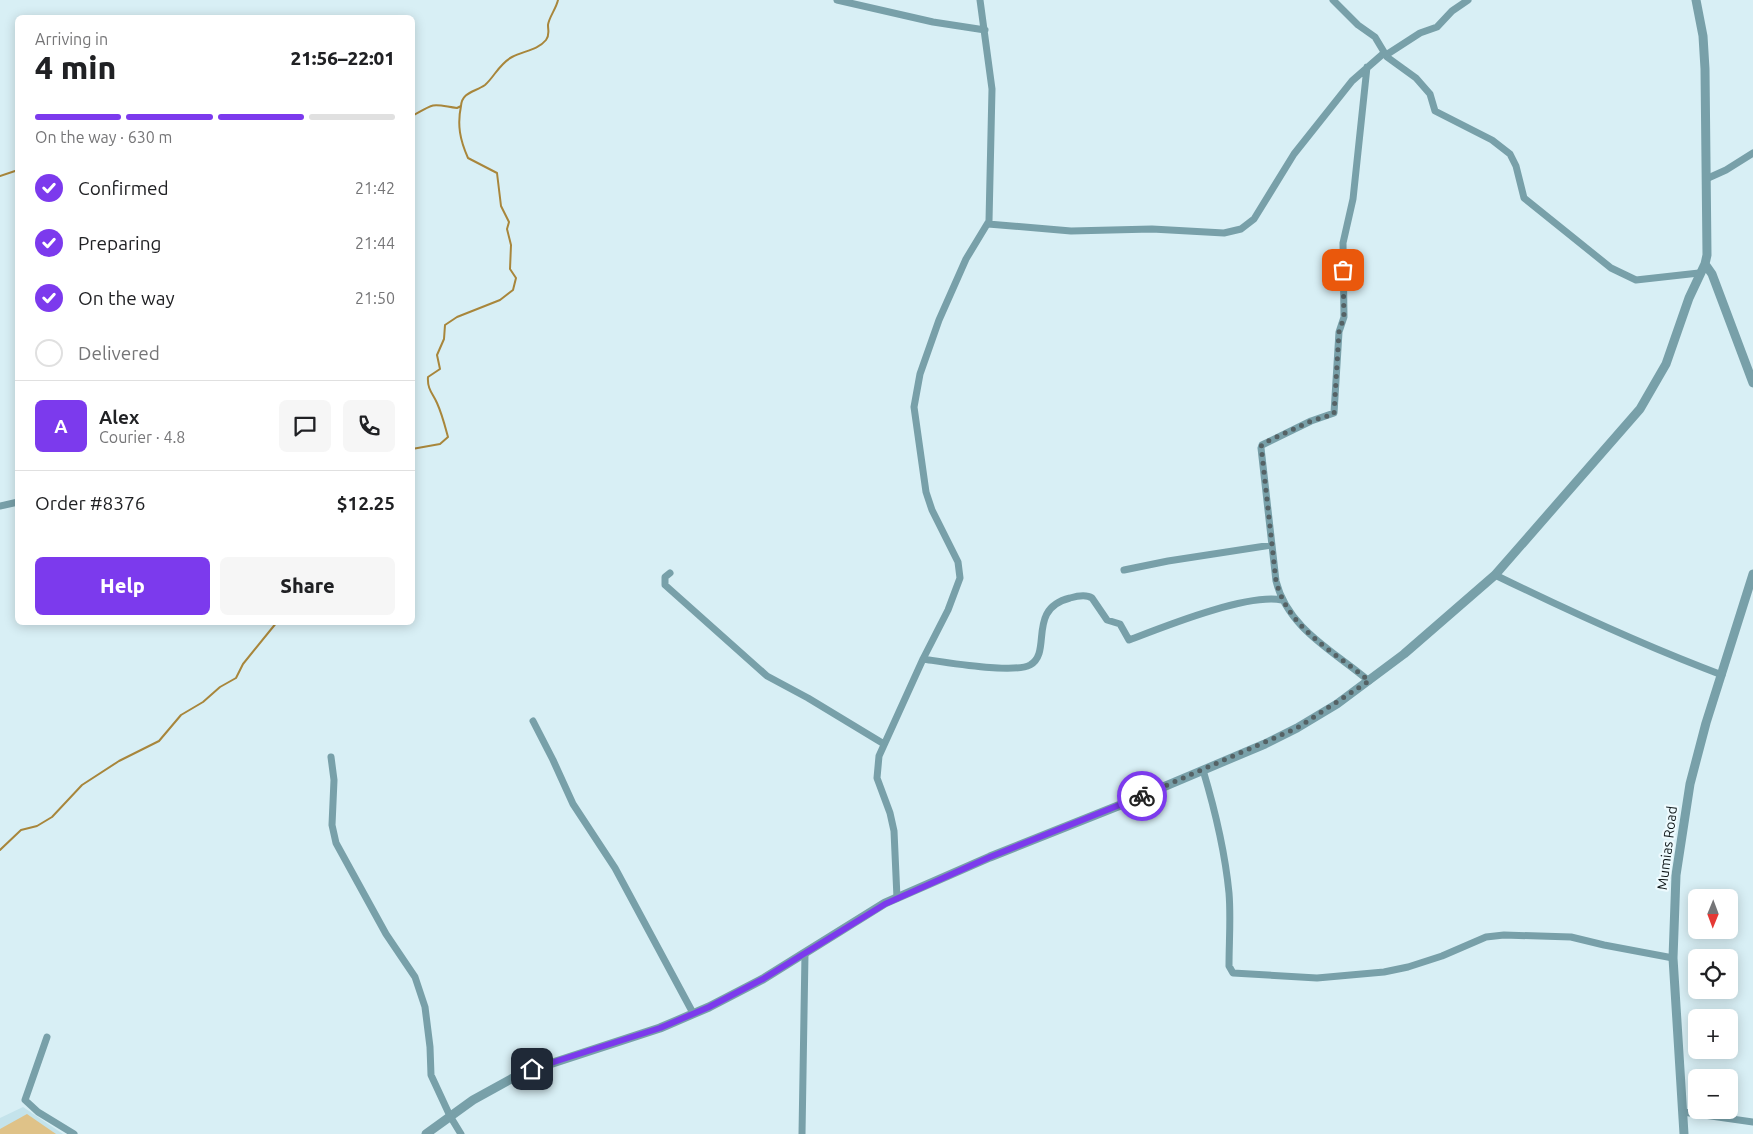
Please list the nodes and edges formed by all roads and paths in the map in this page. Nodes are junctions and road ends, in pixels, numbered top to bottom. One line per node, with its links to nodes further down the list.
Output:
1 (837, 0): 6 (street)
2 (980, 0): 6 (street)
3 (1333, 0): 7 (street)
4 (1468, 0): 7 (street)
5 (1696, 0): 10 (street)
6 (985, 30): 11 (street)
7 (1385, 54): 8 (street); 13 (street)
8 (1367, 67): 11 (street); 17 (street)
9 (1753, 153): 10 (street)
10 (1706, 179): 12 (street)
11 (988, 224): 24 (street)
12 (1705, 264): 13 (street); 14 (street)
13 (1699, 273): 21 (street)
14 (1753, 383)
15 (15, 503): 16 (street)
16 (0, 506)
17 (1272, 545): 18 (street); 22 (street)
18 (1124, 570)
19 (670, 573): 28 (street)
20 (1753, 574): 23 (street, Mumias Road)
21 (1495, 575): 25 (street); 26 (street)
22 (1282, 600): 24 (street); 26 (street)
23 (1749, 603): 25 (street, Mumias Road)
24 (923, 659): 28 (street)
25 (1722, 675): 33 (street, Mumias Road)
26 (1369, 681): 30 (street)
27 (533, 721): 34 (street)
28 (884, 744): 31 (street)
29 (331, 757): 37 (street)
30 (1203, 770): 31 (street); 33 (street)
31 (897, 898): 32 (street)
32 (805, 954): 34 (street); 42 (street)
33 (1673, 958): 36 (street, Mumias Road)
34 (693, 1014): 37 (street)
35 (47, 1037): 39 (street)
36 (1683, 1112): 38 (street); 43 (street, Mumias Road)
37 (450, 1116): 40 (street); 41 (street)
38 (1753, 1122)
39 (74, 1134)
40 (426, 1134)
41 (461, 1134)
42 (802, 1134)
43 (1684, 1134)

